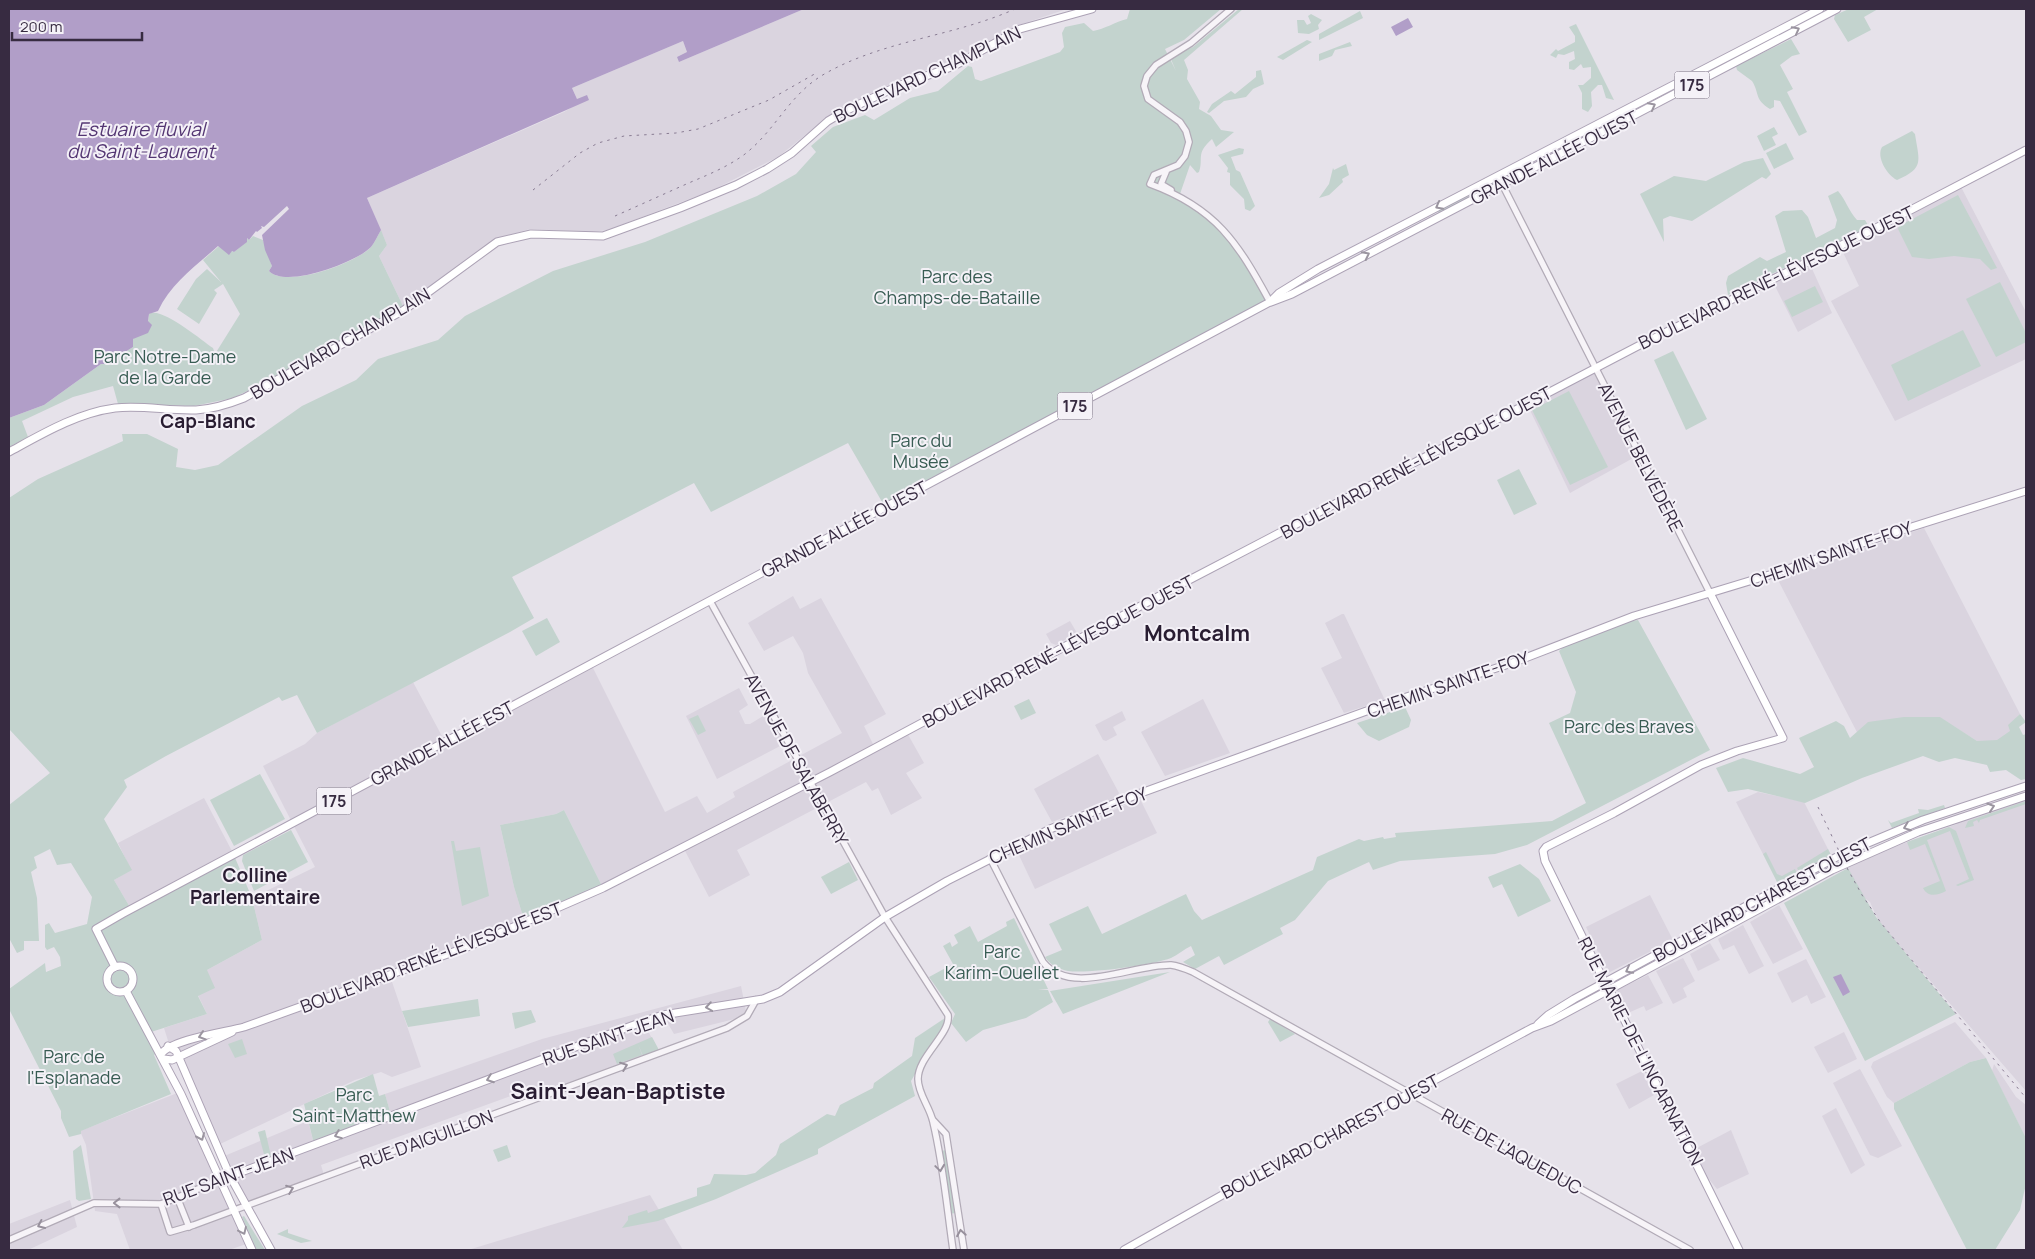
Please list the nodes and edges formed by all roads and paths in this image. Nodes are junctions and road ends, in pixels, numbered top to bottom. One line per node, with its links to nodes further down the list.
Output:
1 (1092, 9): 14 (main road, BOULEVARD CHAMPLAIN)
2 (1231, 9): 8 (street)
3 (1820, 9): 5 (main road, GRANDE ALLÉE OUEST / 175)
4 (1837, 9): 6 (main road, GRANDE ALLÉE OUEST / 175, one-way to 4)
5 (1719, 61): 6 (main road); 9 (main road, GRANDE ALLÉE OUEST / 175)
6 (1723, 68): 10 (main road, GRANDE ALLÉE OUEST / 175, one-way to 6)
7 (2026, 150): 13 (main road, BOULEVARD RENÉ-LÉVESQUE OUEST)
8 (1166, 172): 11 (street); 11 (street)
9 (1498, 176): 10 (street, AVENUE BELVÉDÈRE); 12 (main road, GRANDE ALLÉE OUEST / 175, one-way to 12)
10 (1502, 184): 12 (main road, GRANDE ALLÉE OUEST / 175, one-way to 10); 13 (street, AVENUE BELVÉDÈRE)
11 (1185, 200): 12 (street)
12 (1270, 302): 17 (main road, GRANDE ALLÉE OUEST / 175)
13 (1597, 368): 16 (street, AVENUE BELVÉDÈRE); 18 (main road, BOULEVARD RENÉ-LÉVESQUE OUEST)
14 (9, 452)
15 (2026, 491): 16 (main road, CHEMIN SAINTE-FOY)
16 (1710, 593): 21 (main road, AVENUE BELVÉDÈRE); 22 (main road, CHEMIN SAINTE-FOY)
17 (710, 601): 18 (street, AVENUE DE SALABERRY); 24 (main road, GRANDE ALLÉE EST / 175)
18 (810, 782): 23 (street, AVENUE DE SALABERRY); 28 (main road, BOULEVARD RENÉ-LÉVESQUE EST)
19 (2026, 786): 25 (main road, BOULEVARD CHAREST OUEST, one-way to 25)
20 (2026, 796): 25 (main road, BOULEVARD CHAREST OUEST, one-way to 20)
21 (1543, 851): 25 (main road, RUE MARIE-DE-L'INCARNATION)
22 (990, 858): 23 (main road, CHEMIN SAINTE-FOY); 33 (street, RUE DE L'AQUEDUC)
23 (885, 917): 27 (main road, RUE SAINT-JEAN); 34 (street, AVENUE DE SALABERRY)
24 (114, 967): 26 (main road); 26 (main road)
25 (1607, 986): 33 (main road, BOULEVARD CHAREST OUEST); 49 (main road, RUE MARIE-DE-L'INCARNATION)
26 (126, 991): 29 (main road)
27 (756, 1000): 35 (main road, RUE SAINT-JEAN, one-way to 35); 39 (street, RUE D'AIGUILLON, one-way to 27)
28 (236, 1030): 30 (main road, BOULEVARD RENÉ-LÉVESQUE EST, one-way to 30); 32 (main road, BOULEVARD RENÉ-LÉVESQUE EST)
29 (154, 1041): 30 (main road); 31 (main road)
30 (170, 1047): 31 (main road, BOULEVARD RENÉ-LÉVESQUE EST); 32 (main road)
31 (163, 1056): 32 (main road, BOULEVARD RENÉ-LÉVESQUE EST); 36 (main road, one-way to 36)
32 (179, 1056): 35 (main road)
33 (1410, 1094): 47 (main road, BOULEVARD CHAREST OUEST); 48 (street, RUE DE L'AQUEDUC)
34 (933, 1120): 45 (street, one-way to 45); 46 (street, one-way to 34)
35 (230, 1176): 36 (main road, RUE SAINT-JEAN); 39 (main road)
36 (220, 1180): 37 (street, RUE SAINT-JEAN); 40 (main road)
37 (177, 1198): 38 (street, RUE SAINT-JEAN); 41 (street)
38 (161, 1204): 41 (street, RUE D'AIGUILLON); 42 (street, RUE SAINT-JEAN, one-way to 42)
39 (245, 1206): 40 (street, RUE D'AIGUILLON); 44 (main road)
40 (234, 1211): 41 (street, RUE D'AIGUILLON); 43 (main road, one-way to 43)
41 (189, 1227)
42 (9, 1240)
43 (252, 1250)
44 (271, 1250)
45 (953, 1250)
46 (964, 1250)
47 (1124, 1250)
48 (1690, 1250)
49 (1740, 1250)

